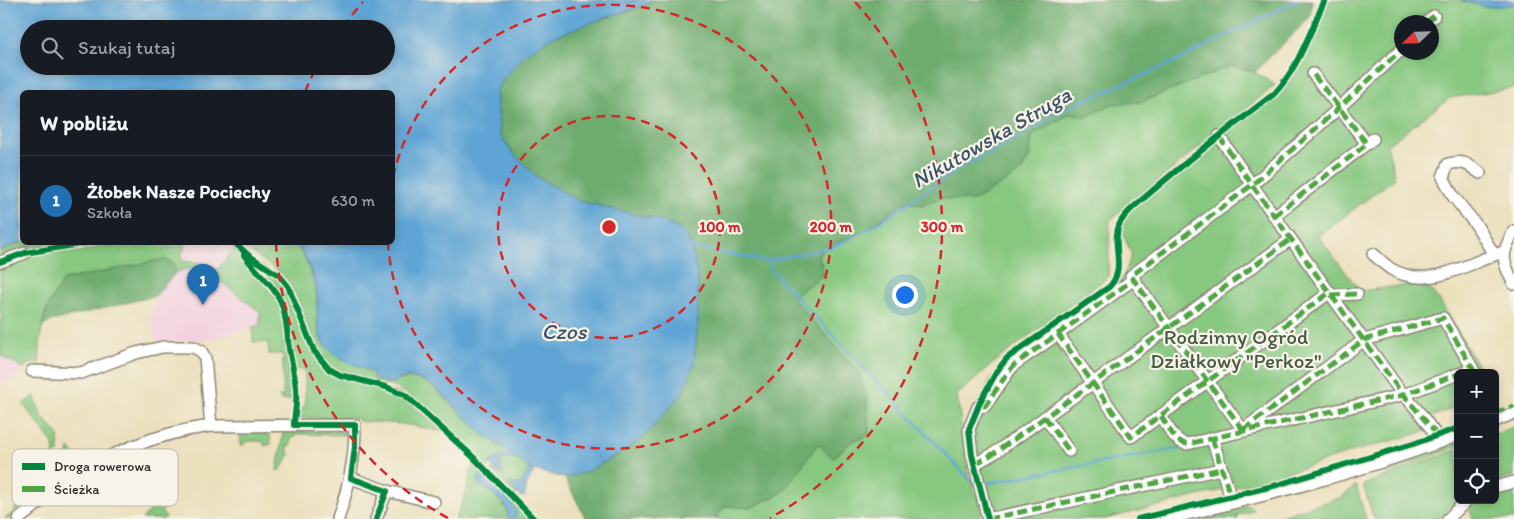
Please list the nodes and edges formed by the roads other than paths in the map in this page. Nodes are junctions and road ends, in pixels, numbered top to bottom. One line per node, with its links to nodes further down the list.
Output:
1 (1394, 56): 3 (street)
2 (1313, 74): 3 (street)
3 (1339, 108): 6 (street); 7 (street)
4 (1219, 136): 6 (street)
5 (1480, 173): 11 (street)
6 (1252, 185): 7 (street); 14 (street)
7 (1274, 216): 9 (street)
8 (1514, 231): 11 (street)
9 (1291, 239): 16 (street); 18 (street)
10 (26, 253): 13 (street)
11 (1499, 253): 12 (street); 15 (street)
12 (1373, 254)
13 (0, 262)
14 (1134, 279): 18 (street); 19 (street)
15 (1514, 284)
16 (1330, 294): 17 (street); 20 (street); 24 (street)
17 (1357, 294)
18 (1169, 328): 24 (street); 25 (street)
19 (1058, 334): 25 (street); 38 (street)
20 (1364, 340): 21 (street); 26 (street); 32 (street)
21 (1471, 369)
22 (32, 371): 31 (street)
23 (1454, 376): 26 (street)
24 (1207, 381): 28 (street); 32 (street)
25 (1093, 383): 28 (street); 29 (street)
26 (1403, 395): 32 (street); 35 (street)
27 (1514, 413): 30 (street)
28 (1161, 416): 34 (street)
29 (1046, 417): 37 (street); 38 (street)
30 (1499, 419)
31 (211, 426): 36 (street); 40 (street)
32 (1243, 430): 34 (street)
33 (1454, 437): 35 (street)
34 (1212, 438): 39 (street)
35 (1441, 442): 52 (street)
36 (125, 449)
37 (1069, 450)
38 (975, 464): 51 (street)
39 (1222, 469): 44 (street); 51 (street)
40 (351, 478): 43 (street); 49 (street)
41 (1514, 482): 42 (street)
42 (1499, 486)
43 (387, 491): 45 (street); 50 (street)
44 (1229, 492)
45 (434, 502)
46 (1463, 504): 53 (street)
47 (36, 506): 48 (street)
48 (19, 519)
49 (338, 519)
50 (376, 519)
51 (988, 519)
52 (1166, 519)
53 (1448, 519)

